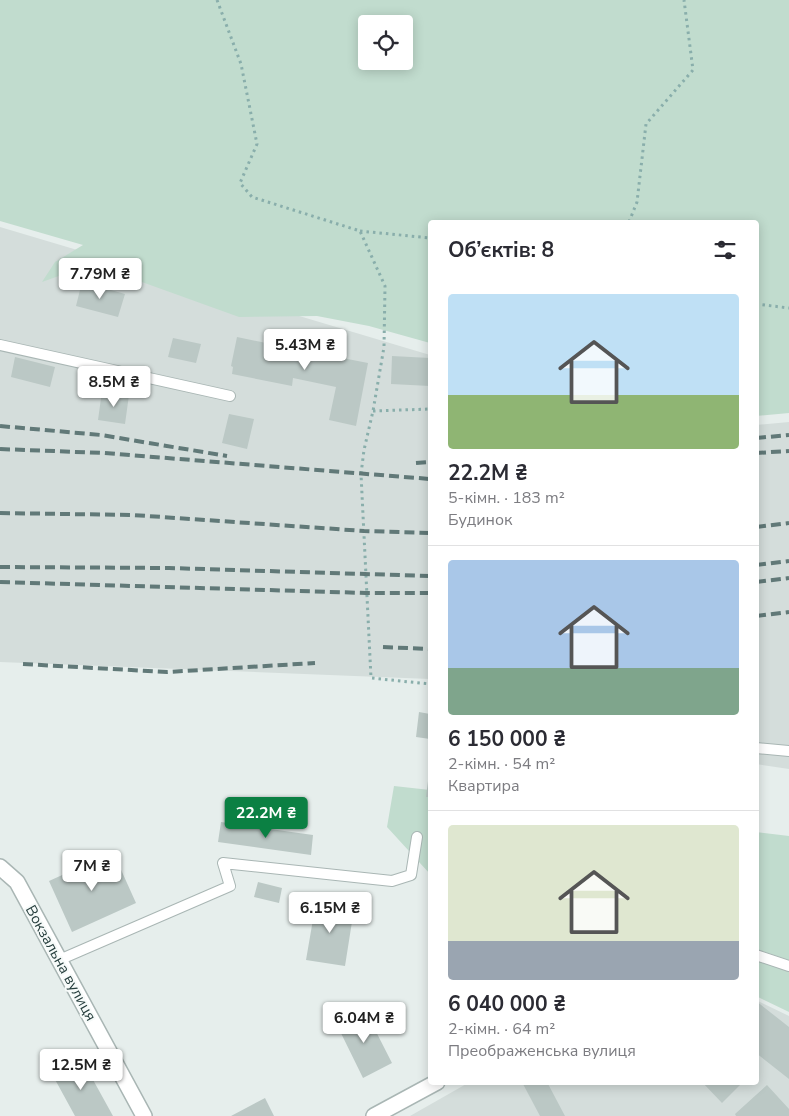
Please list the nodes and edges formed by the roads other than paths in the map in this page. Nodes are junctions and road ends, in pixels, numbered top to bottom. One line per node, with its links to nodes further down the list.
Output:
1 (0, 344): 2 (lane)
2 (230, 396)
3 (759, 748): 4 (lane)
4 (789, 751)
5 (417, 837): 8 (lane)
6 (0, 867): 8 (street, Вокзальна вулиця)
7 (759, 956): 9 (lane)
8 (59, 960): 11 (street, Вокзальна вулиця)
9 (789, 966)
10 (431, 1085): 12 (street)
11 (144, 1116)
12 (374, 1116)

